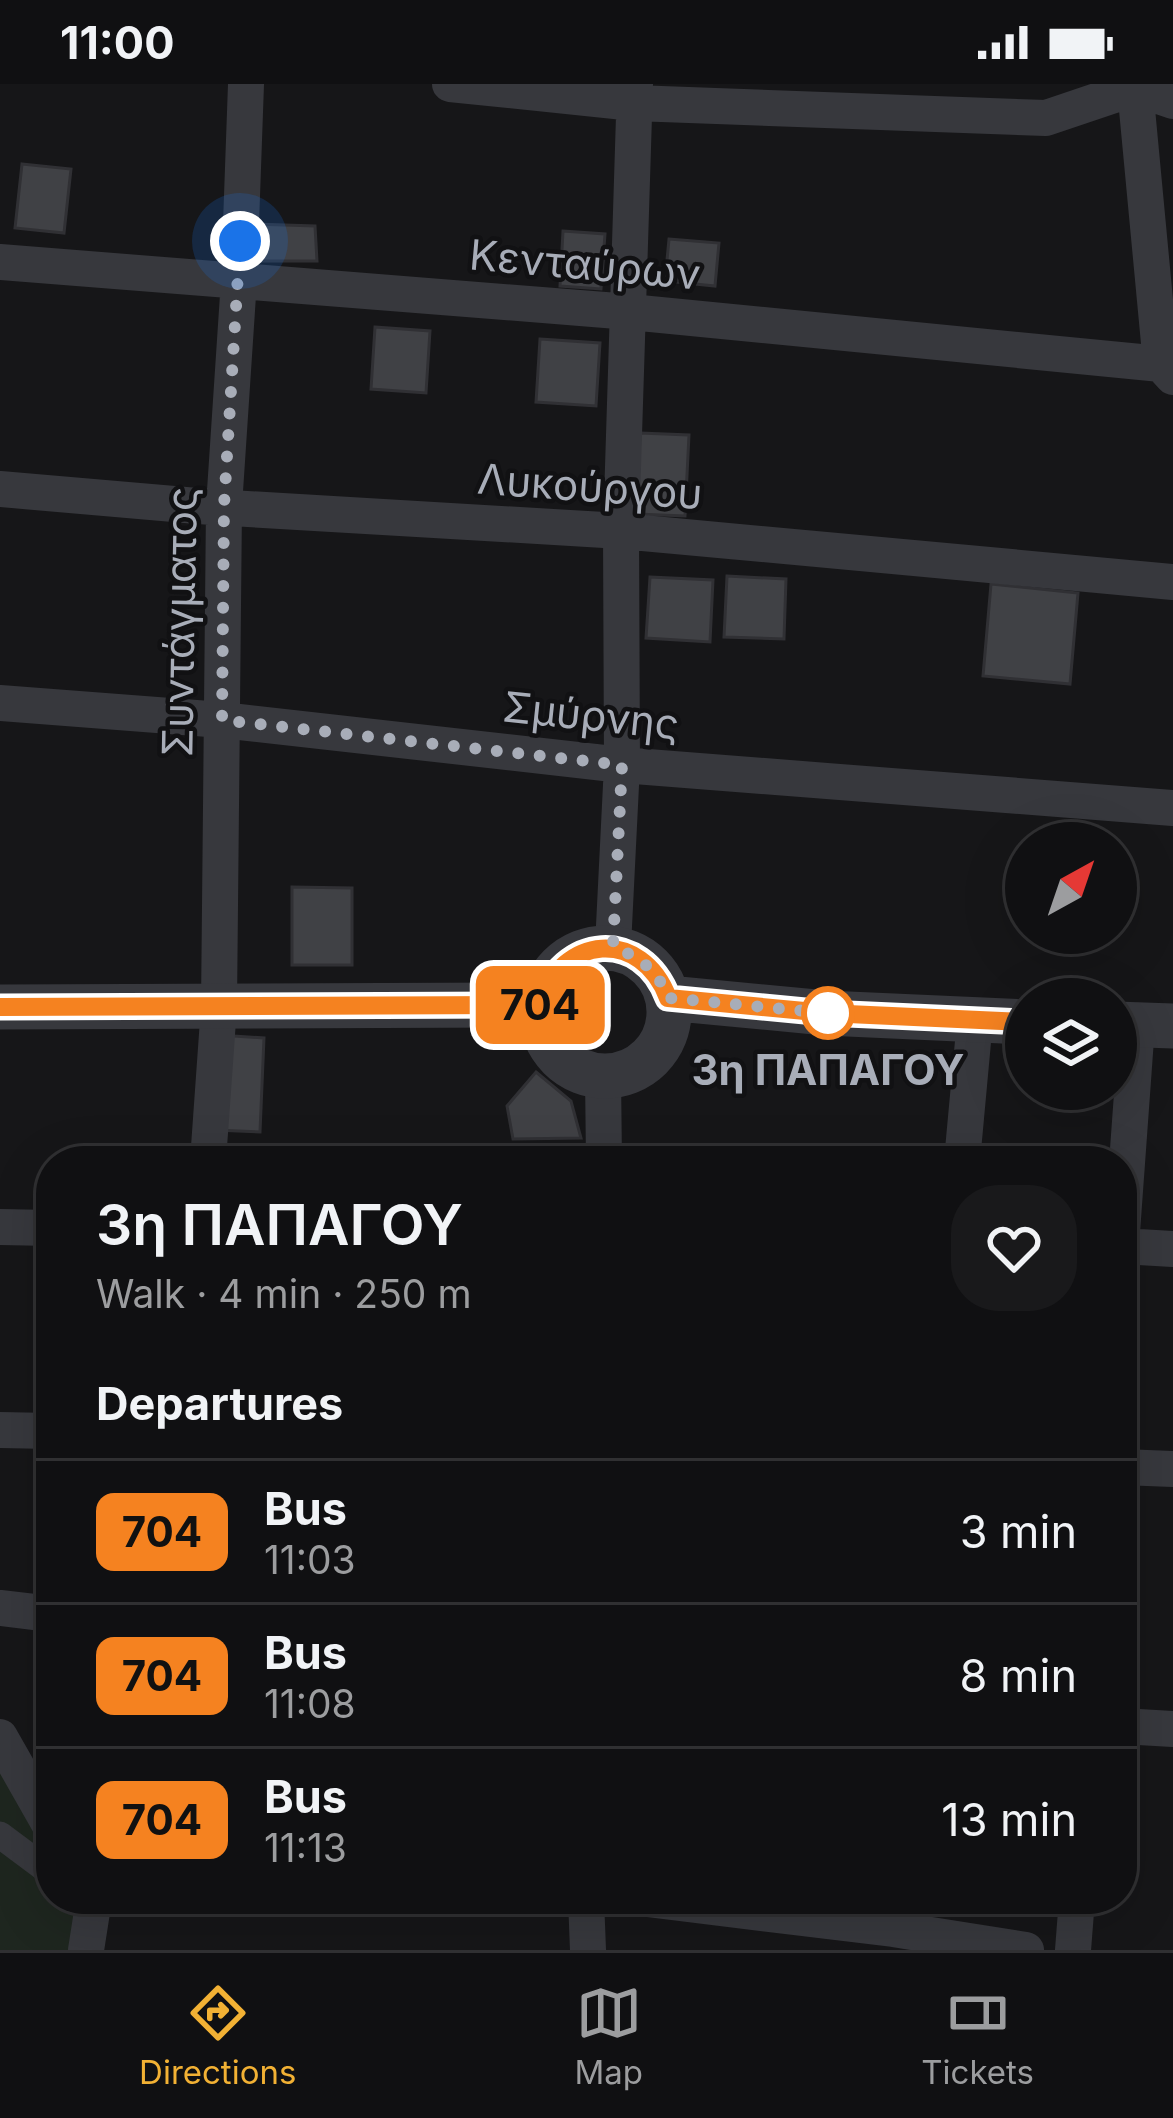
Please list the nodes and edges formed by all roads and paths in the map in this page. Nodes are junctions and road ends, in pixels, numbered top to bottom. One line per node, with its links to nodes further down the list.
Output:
1 (245, 84): 7 (street, Συντάγματος)
2 (450, 84): 4 (street)
3 (1135, 88): 4 (street); 5 (street); 9 (street)
4 (634, 94): 8 (street)
5 (1173, 101)
6 (0, 262): 7 (street, Κενταύρων)
7 (238, 280): 8 (street, Κενταύρων); 11 (street, Συντάγματος)
8 (630, 312): 9 (street, Κενταύρων); 12 (street)
9 (1167, 370)
10 (0, 489): 11 (street, Λυκούργου)
11 (224, 506): 12 (street, Λυκούργου); 15 (street, Συντάγματος)
12 (621, 531): 13 (street, Λυκούργου); 16 (street)
13 (1173, 582)
14 (0, 703): 15 (street, Σμύρνης)
15 (222, 720): 16 (street, Σμύρνης); 21 (street, Συντάγματος)
16 (622, 765): 17 (street, Σμύρνης); 18 (street)
17 (1173, 808)
18 (613, 946): 19 (street); 20 (street)
19 (668, 998): 23 (street); 26 (street)
20 (541, 1005): 21 (street); 26 (street)
21 (219, 1006): 22 (street); 27 (street, Συντάγματος)
22 (0, 1007)
23 (975, 1020): 24 (street); 29 (street)
24 (1005, 1021)
25 (1142, 1025): 30 (street)
26 (603, 1076): 28 (street)
27 (209, 1146)
28 (604, 1146)
29 (963, 1146)
30 (1130, 1146)
31 (0, 1227): 32 (street)
32 (36, 1228)
33 (1137, 1247): 34 (street)
34 (1173, 1249)
35 (0, 1430): 36 (street)
36 (36, 1431)
37 (1137, 1468): 38 (street)
38 (1173, 1469)
39 (0, 1608): 40 (street)
40 (36, 1612)
41 (1137, 1727): 42 (street)
42 (1173, 1729)
43 (0, 1737): 44 (street)
44 (36, 1801)
45 (0, 1835): 46 (street)
46 (36, 1862)
47 (90, 1914): 52 (street)
48 (587, 1914): 53 (street)
49 (784, 1914): 51 (street)
50 (1075, 1914): 55 (street)
51 (894, 1926): 54 (street)
52 (86, 1950)
53 (588, 1950)
54 (1025, 1950)
55 (1073, 1950)

